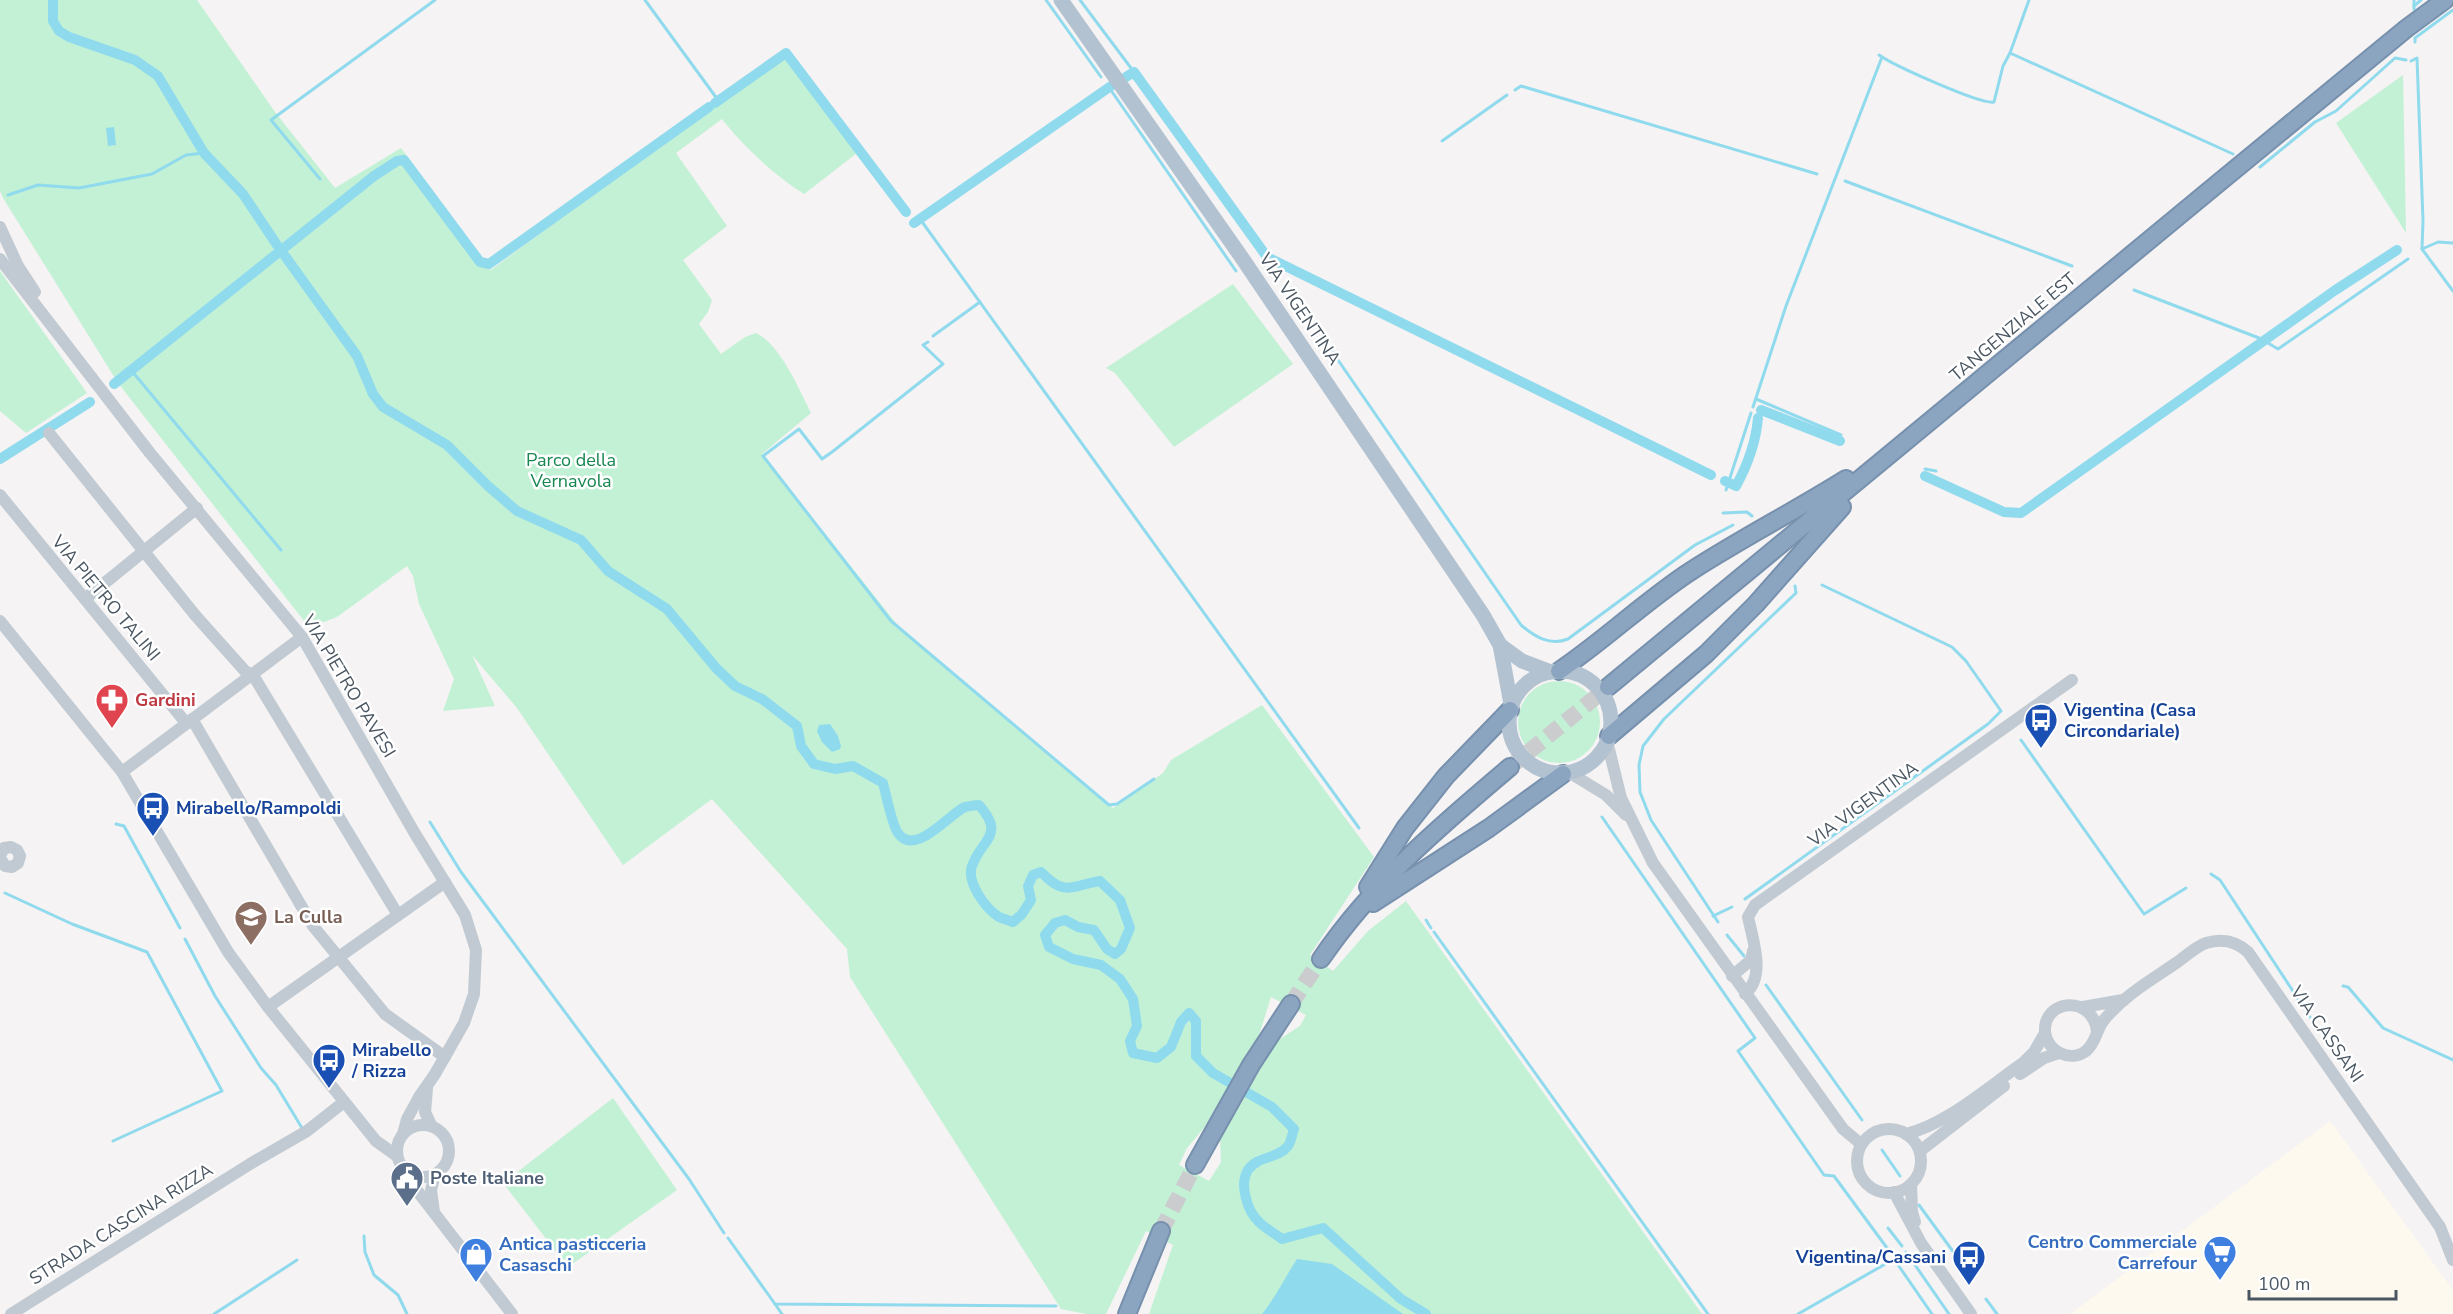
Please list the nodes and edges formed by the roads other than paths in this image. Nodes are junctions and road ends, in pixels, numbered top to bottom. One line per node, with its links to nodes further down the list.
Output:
1 (1061, 0): 14 (main road, VIA VIGENTINA)
2 (2445, 0): 6 (highway, TANGENZIALE EST)
3 (0, 227): 5 (street, VIA PIETRO PAVESI)
4 (0, 259): 5 (street, VIA PIETRO PAVESI)
5 (70, 349): 9 (street, VIA PIETRO PAVESI)
6 (1940, 413): 15 (highway); 18 (highway, TANGENZIALE EST); 21 (highway)
7 (49, 433): 10 (street)
8 (0, 495): 11 (street, VIA PIETRO TALINI)
9 (197, 508): 10 (street); 13 (street, VIA PIETRO PAVESI)
10 (145, 550): 11 (street); 16 (street)
11 (85, 599): 20 (street, VIA PIETRO TALINI)
12 (0, 621): 23 (street)
13 (302, 637): 16 (street); 29 (street, VIA PIETRO PAVESI)
14 (1500, 645): 15 (main road, VIA VIGENTINA); 19 (main road, VIA VIGENTINA)
15 (1555, 671): 19 (main road); 21 (main road, VIA VIGENTINA)
16 (253, 675): 20 (street); 30 (street)
17 (2072, 680): 32 (street, VIA VIGENTINA)
18 (1608, 687)
19 (1510, 707): 24 (main road, VIA VIGENTINA); 31 (highway)
20 (189, 721): 23 (street); 33 (street, VIA PIETRO TALINI)
21 (1608, 739): 24 (main road); 25 (street, VIA VIGENTINA)
22 (1510, 767): 31 (highway)
23 (122, 772): 39 (street)
24 (1567, 773): 25 (street, VIA VIGENTINA); 31 (highway)
25 (1629, 819): 35 (street, VIA VIGENTINA)
26 (0, 838): 27 (street)
27 (11, 847): 28 (street); 28 (street)
28 (0, 857)
29 (445, 882): 30 (street); 44 (street, VIA PIETRO PAVESI)
30 (398, 915): 33 (street)
31 (1346, 923): 34 (highway)
32 (1754, 947): 35 (street); 36 (street, VIA VIGENTINA)
33 (338, 956): 39 (street); 44 (street, VIA PIETRO TALINI)
34 (1321, 960)
35 (1732, 976): 36 (street, VIA VIGENTINA)
36 (1745, 994): 51 (street, VIA VIGENTINA)
37 (2124, 999): 40 (street, VIA CASSANI); 41 (street, VIA CASSANI); 62 (street, VIA CASSANI)
38 (1291, 1004): 54 (highway)
39 (268, 1007): 46 (street)
40 (2083, 1008): 41 (street); 42 (street, VIA CASSANI)
41 (2097, 1031): 43 (street, VIA CASSANI)
42 (2045, 1033): 43 (street); 49 (street, VIA CASSANI)
43 (2059, 1053): 52 (street, VIA CASSANI)
44 (445, 1057): 45 (street, VIA PIETRO PAVESI)
45 (429, 1082): 48 (street, VIA PIETRO PAVESI); 50 (street, VIA PIETRO PAVESI)
46 (344, 1102): 47 (street); 63 (street, STRADA CASCINA RIZZA)
47 (360, 1121): 50 (street); 53 (street)
48 (431, 1125): 50 (street); 56 (street)
49 (1906, 1134): 51 (street); 52 (street)
50 (401, 1136): 53 (street)
51 (1861, 1144): 58 (street)
52 (1920, 1151): 57 (street)
53 (397, 1156): 55 (street)
54 (1195, 1165)
55 (407, 1172): 56 (street); 59 (street)
56 (435, 1174): 59 (street)
57 (1911, 1184): 58 (street); 61 (street)
58 (1893, 1192): 61 (street)
59 (434, 1213): 64 (street)
60 (1161, 1231): 65 (highway)
61 (1921, 1243): 66 (street)
62 (2453, 1260)
63 (11, 1314)
64 (512, 1314)
65 (1127, 1314)
66 (1971, 1314)

